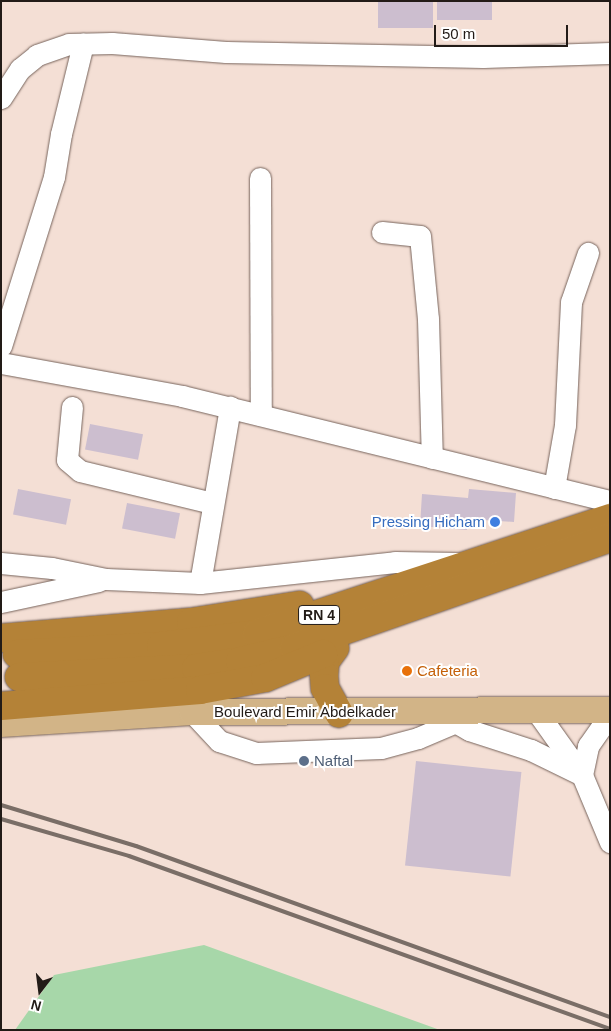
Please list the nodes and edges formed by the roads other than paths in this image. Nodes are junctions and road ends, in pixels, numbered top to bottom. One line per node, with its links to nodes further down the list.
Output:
1 (83, 44): 2 (street); 3 (street); 7 (street)
2 (610, 53)
3 (1, 98)
4 (260, 178): 11 (street)
5 (382, 232): 12 (street)
6 (588, 252): 13 (street)
7 (1, 346)
8 (1, 363): 10 (street)
9 (72, 407): 15 (street)
10 (230, 407): 11 (street); 15 (street)
11 (261, 415): 12 (street)
12 (432, 458): 13 (street)
13 (554, 488): 14 (street)
14 (610, 501)
15 (212, 503): 21 (street)
16 (610, 518): 19 (highway, RN 4)
17 (610, 538): 23 (highway, RN 4)
18 (1, 563): 20 (street)
19 (469, 563): 21 (street); 25 (highway, RN 4)
20 (106, 580): 21 (street); 22 (street)
21 (200, 583)
22 (1, 602)
23 (382, 616): 24 (highway, RN 4); 25 (highway, RN 4)
24 (335, 648): 26 (highway, RN 4); 30 (highway)
25 (12, 656)
26 (1, 706)
27 (610, 710): 29 (main road, Boulevard Emir Abdelkader)
28 (192, 712): 30 (main road, Boulevard Emir Abdelkader); 32 (street); 33 (main road, Boulevard Emir Abdelkader)
29 (537, 712): 32 (main road, Boulevard Emir Abdelkader); 34 (street)
30 (339, 714): 32 (main road, Boulevard Emir Abdelkader)
31 (610, 714): 34 (street)
32 (445, 717): 34 (street)
33 (1, 724)
34 (582, 775): 35 (street)
35 (610, 842)

